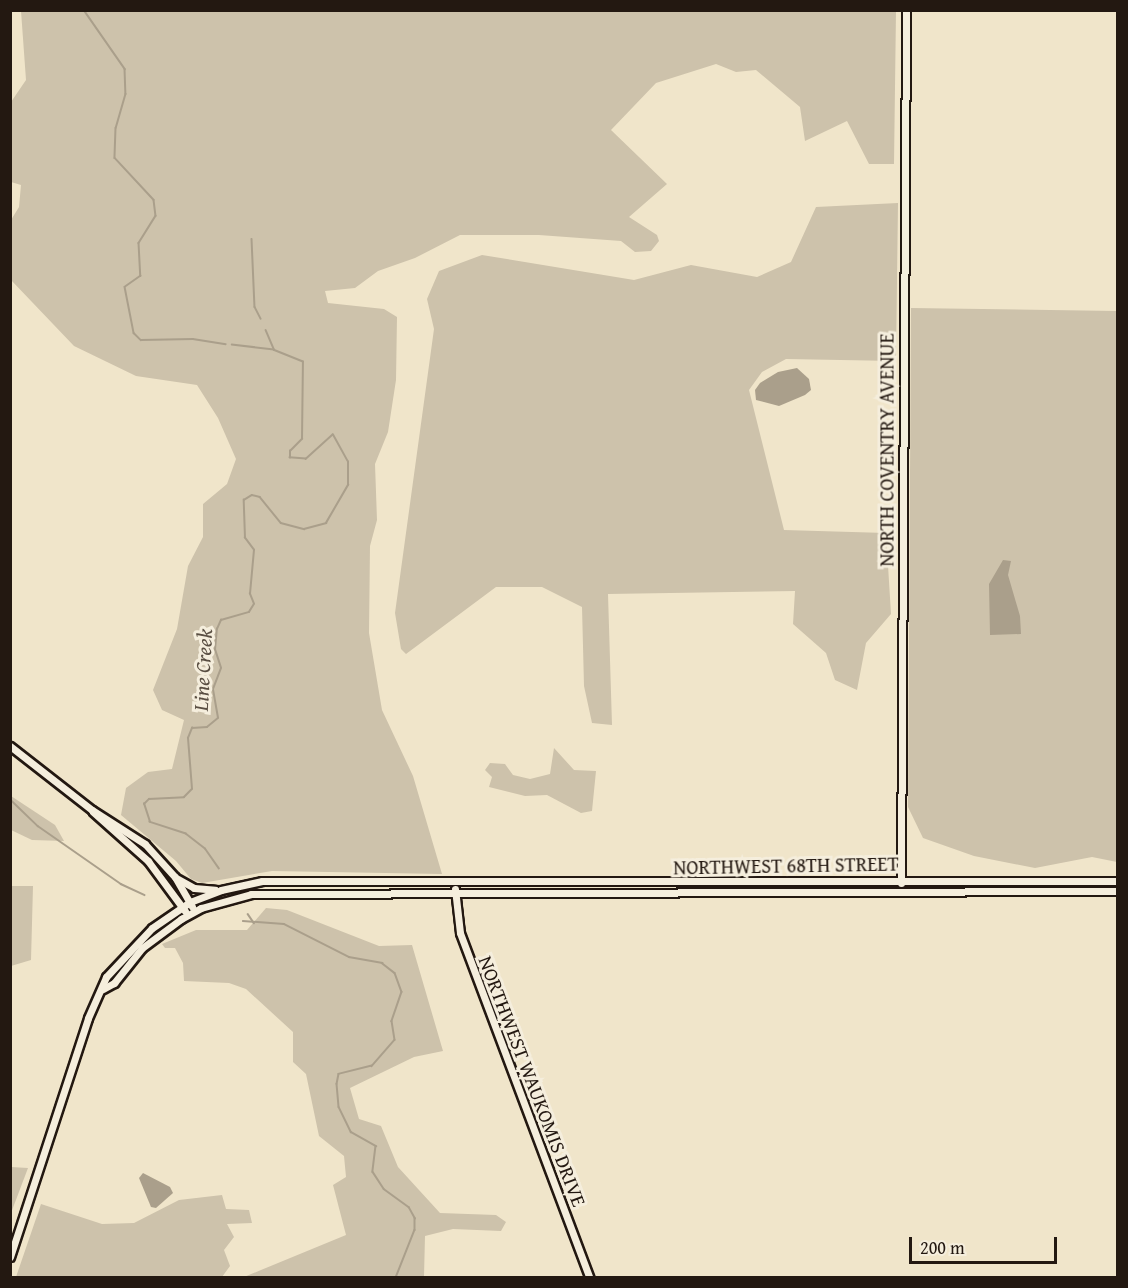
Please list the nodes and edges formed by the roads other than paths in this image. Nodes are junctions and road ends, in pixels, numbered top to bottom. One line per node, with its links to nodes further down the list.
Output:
1 (906, 10): 5 (main road, NORTH COVENTRY AVENUE)
2 (10, 746): 3 (main road)
3 (92, 810): 4 (main road); 15 (main road)
4 (175, 877): 10 (main road); 14 (main road)
5 (901, 880): 6 (main road, NORTHWEST 68TH STREET); 8 (main road, NORTHWEST 68TH STREET); 9 (main road, NORTH COVENTRY AVENUE)
6 (1118, 881)
7 (455, 883): 8 (main road, NORTHWEST 68TH STREET); 10 (main road); 12 (main road, NORTHWEST WAUKOMIS DRIVE)
8 (516, 884): 13 (main road)
9 (901, 889): 11 (main road, NORTHWEST 68TH STREET); 13 (main road, NORTHWEST 68TH STREET)
10 (221, 890): 14 (main road)
11 (1118, 891)
12 (455, 893): 13 (main road, NORTHWEST 68TH STREET); 16 (main road); 20 (main road, NORTHWEST WAUKOMIS DRIVE)
13 (516, 894)
14 (190, 902): 15 (main road); 16 (main road)
15 (183, 907): 17 (main road); 18 (main road)
16 (195, 910): 17 (main road)
17 (188, 915): 18 (main road)
18 (103, 989): 19 (main road)
19 (10, 1257)
20 (590, 1278)

